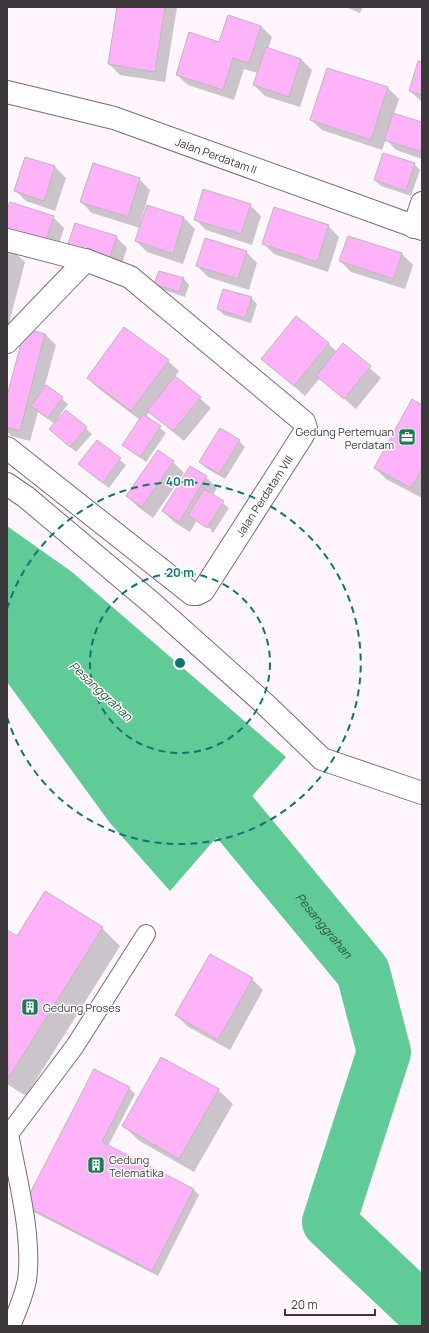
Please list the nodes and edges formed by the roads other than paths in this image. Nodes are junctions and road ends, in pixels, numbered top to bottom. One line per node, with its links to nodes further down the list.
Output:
1 (7, 92): 3 (street, Jalan Perdatam II)
2 (422, 203): 3 (street)
3 (418, 228)
4 (7, 240): 5 (street, Jalan Perdatam VIII)
5 (86, 260): 6 (street); 7 (street, Jalan Perdatam VIII)
6 (7, 342)
7 (7, 448)
8 (7, 484): 9 (street)
9 (422, 792)
10 (146, 934): 11 (lane)
11 (8, 1132): 12 (lane)
12 (11, 1326)

